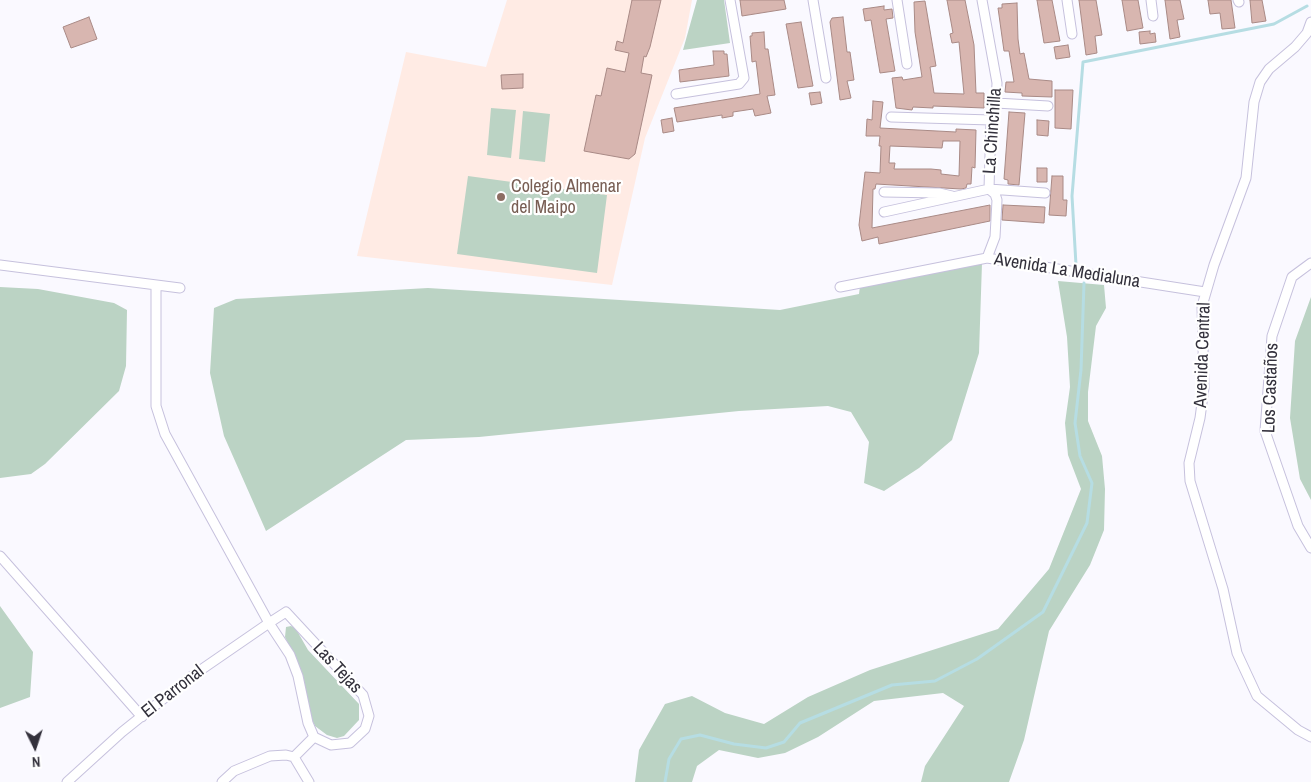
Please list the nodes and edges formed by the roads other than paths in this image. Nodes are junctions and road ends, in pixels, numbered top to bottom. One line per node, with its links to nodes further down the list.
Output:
1 (730, 0): 12 (street)
2 (813, 0): 11 (street)
3 (897, 0): 10 (street)
4 (982, 0): 13 (street, La Chinchilla)
5 (1067, 0): 9 (street)
6 (1150, 0): 7 (street)
7 (1153, 16)
8 (1311, 22): 28 (street, Avenida Central)
9 (1072, 34)
10 (907, 64)
11 (826, 78)
12 (676, 94)
13 (996, 103): 14 (street); 16 (street, La Chinchilla)
14 (1048, 106)
15 (891, 117): 16 (street)
16 (991, 120): 17 (street, La Chinchilla)
17 (989, 189): 19 (street); 20 (street); 22 (street, La Chinchilla)
18 (884, 192): 20 (street)
19 (1045, 193)
20 (954, 197): 21 (street)
21 (884, 212)
22 (987, 258): 26 (street, Avenida La Medialuna); 28 (street, Avenida La Medialuna)
23 (1311, 263): 29 (street, Los Castaños)
24 (0, 265): 25 (street)
25 (156, 285): 27 (street); 32 (street, Las Tejas)
26 (840, 286)
27 (180, 288)
28 (1205, 292): 34 (street, Avenida Central)
29 (1311, 548)
30 (0, 556): 33 (street)
31 (286, 612): 32 (street, El Parronal); 35 (street, Las Tejas)
32 (269, 623): 33 (street, El Parronal); 35 (street, Las Tejas)
33 (142, 716): 37 (street, El Parronal)
34 (1311, 736)
35 (314, 737): 36 (street)
36 (294, 757): 38 (street); 39 (street)
37 (67, 782)
38 (222, 782)
39 (309, 782)

